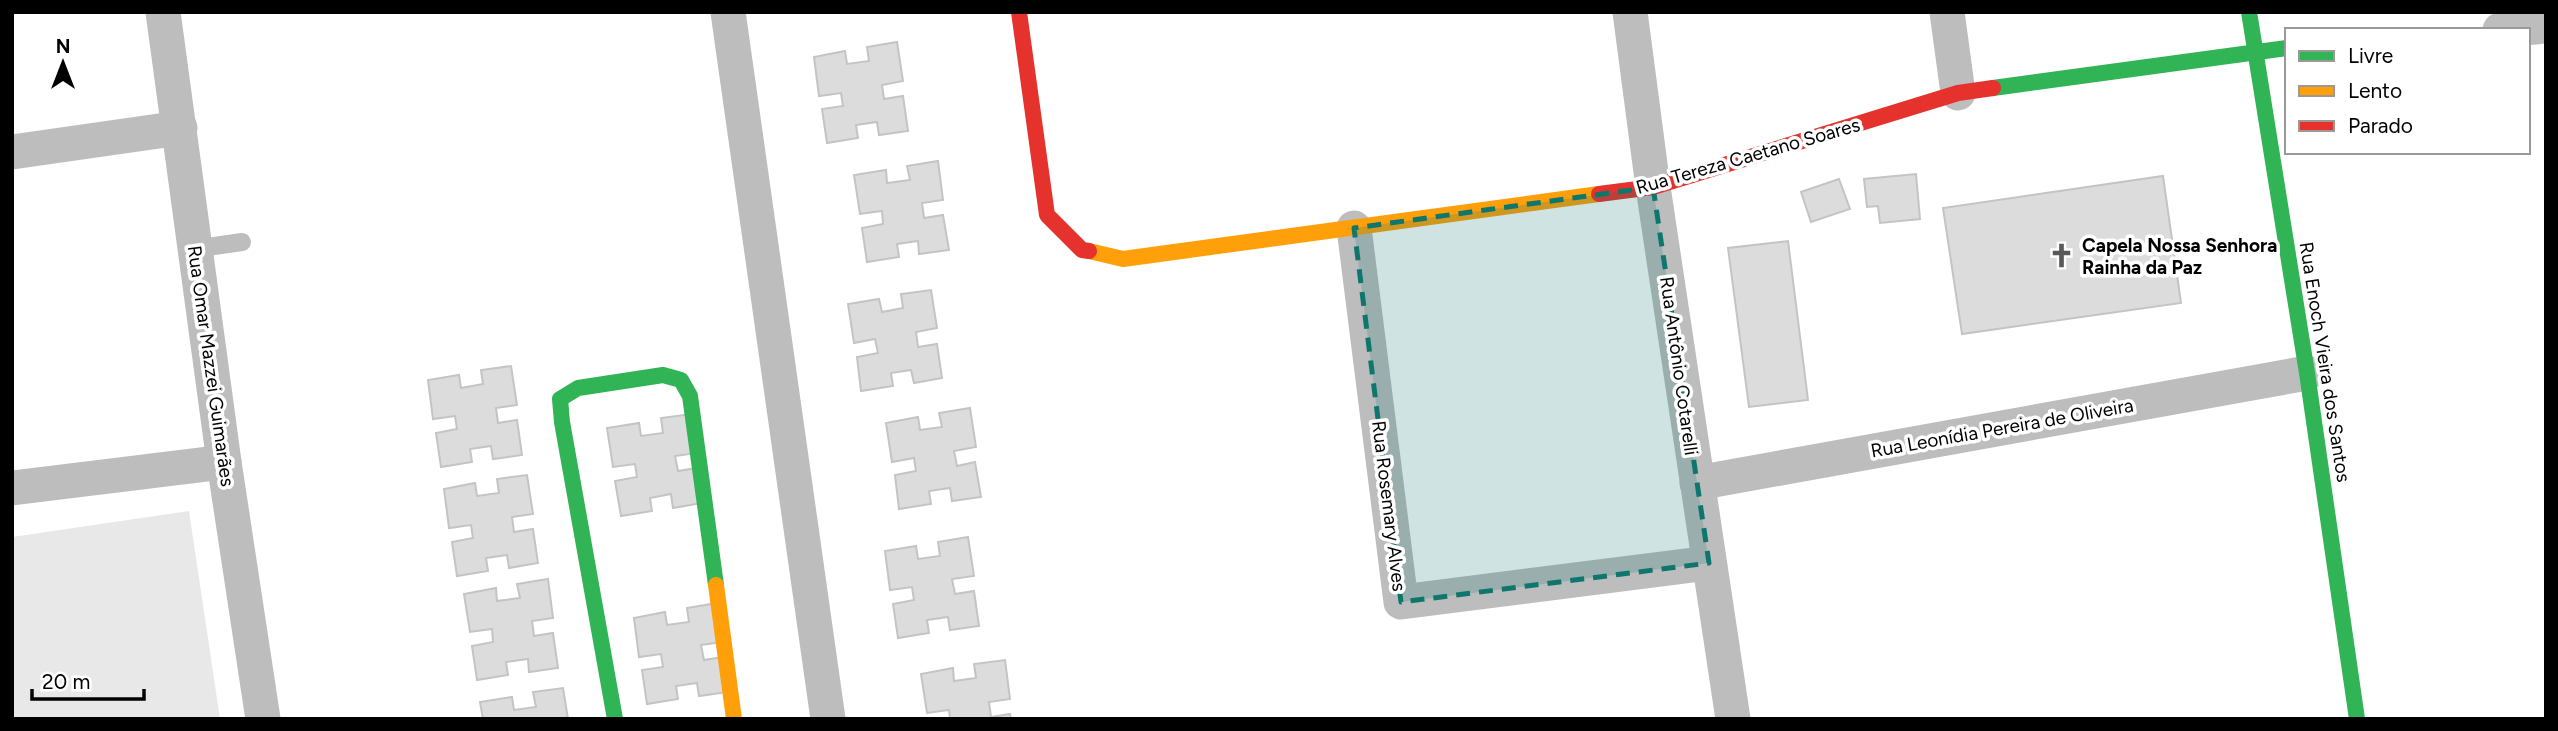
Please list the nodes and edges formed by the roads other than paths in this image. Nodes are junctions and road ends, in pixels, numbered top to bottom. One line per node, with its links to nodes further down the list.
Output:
1 (163, 12): 12 (street, Rua Omar Mazzei Guimarães)
2 (728, 12): 26 (street)
3 (1019, 12): 15 (street, Rua Tereza Caetano Soares)
4 (1630, 12): 14 (street, Rua Antônio Cotarelli)
5 (1947, 12): 11 (street)
6 (2249, 12): 10 (street, Rua Enoch Vieira dos Santos)
7 (2546, 26): 8 (street)
8 (2523, 28)
9 (2285, 48): 10 (street, Rua Tereza Caetano Soares)
10 (2254, 51): 11 (street, Rua Tereza Caetano Soares); 18 (street, Rua Enoch Vieira dos Santos)
11 (1958, 93): 14 (street, Rua Tereza Caetano Soares)
12 (180, 128): 13 (street); 17 (street, Rua Omar Mazzei Guimarães)
13 (12, 152)
14 (1653, 187): 15 (street, Rua Tereza Caetano Soares); 20 (street, Rua Antônio Cotarelli)
15 (1354, 228): 22 (street, Rua Rosemary Alves)
16 (242, 242): 17 (lane)
17 (194, 249): 19 (street, Rua Omar Mazzei Guimarães)
18 (2307, 373): 20 (street, Rua Leonídia Pereira de Oliveira); 28 (street, Rua Enoch Vieira dos Santos)
19 (223, 462): 21 (street); 23 (street, Rua Omar Mazzei Guimarães)
20 (1696, 483): 22 (street, Rua Antônio Cotarelli)
21 (12, 488)
22 (1709, 563): 27 (street, Rua Antônio Cotarelli)
23 (263, 719)
24 (615, 719): 25 (street)
25 (734, 719)
26 (828, 719)
27 (1733, 719)
28 (2357, 719)

